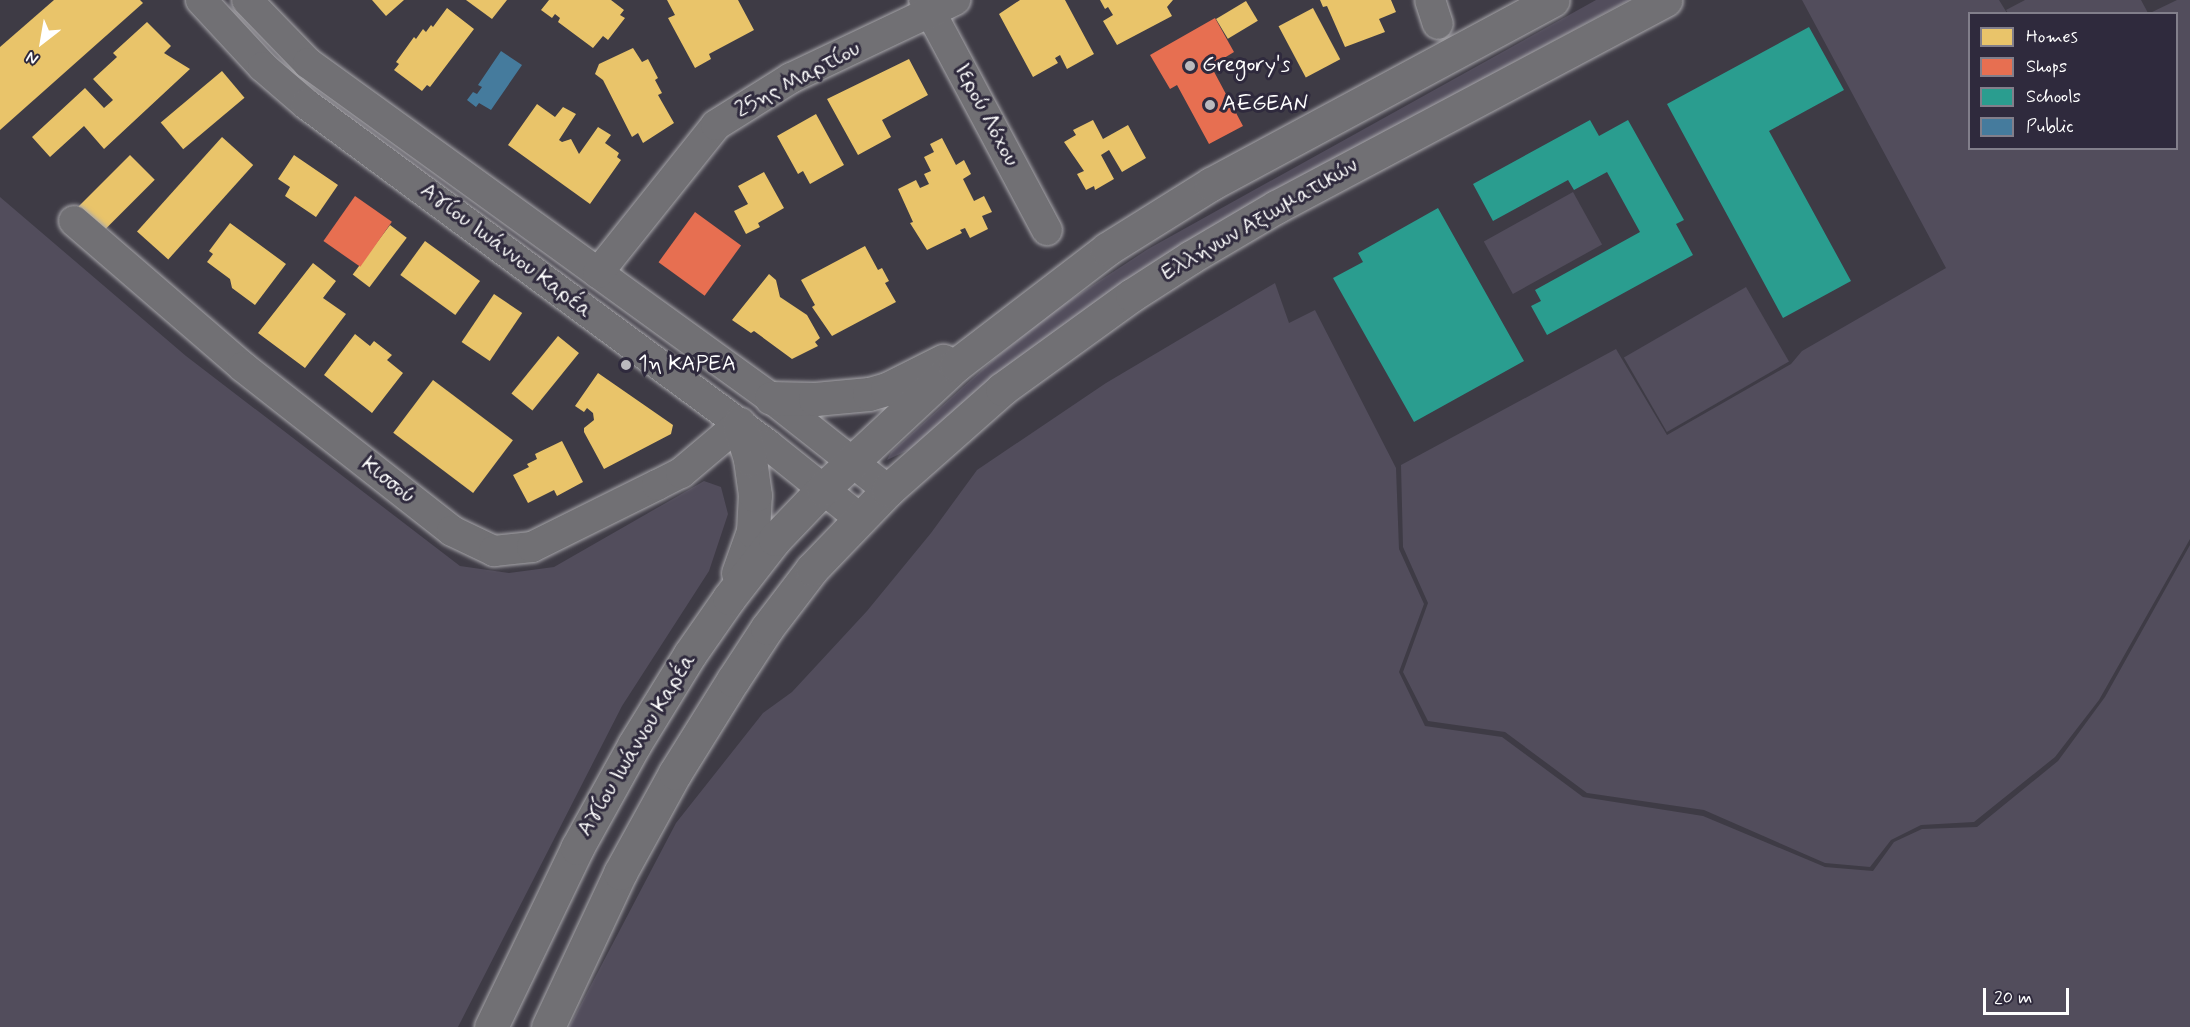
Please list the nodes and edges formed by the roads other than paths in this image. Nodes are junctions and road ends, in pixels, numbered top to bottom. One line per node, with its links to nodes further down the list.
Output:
1 (201, 0): 11 (street, Αγίου Ιωάννου Καρέα)
2 (247, 0): 8 (street, Αγίου Ιωάννου Καρέα)
3 (1553, 0): 9 (main road)
4 (1665, 0): 14 (main road, Ελλήνων Αξιωματικών)
5 (937, 4): 7 (street, Ιερού Λόχου); 8 (street, 25ης Μαρτίου)
6 (74, 221): 11 (street, Κισσού)
7 (1047, 230)
8 (598, 273): 10 (street, Αγίου Ιωάννου Καρέα)
9 (988, 339): 10 (main road); 12 (main road)
10 (771, 398): 12 (street, Αγίου Ιωάννου Καρέα)
11 (739, 424): 13 (street, Αγίου Ιωάννου Καρέα); 16 (main road)
12 (853, 460): 13 (main road, Αγίου Ιωάννου Καρέα); 14 (street, Αγίου Ιωάννου Καρέα)
13 (823, 489): 15 (street, Αγίου Ιωάννου Καρέα); 16 (main road, Αγίου Ιωάννου Καρέα)
14 (888, 490): 15 (main road, Αγίου Ιωάννου Καρέα)
15 (859, 518): 18 (main road, Αγίου Ιωάννου Καρέα)
16 (729, 598): 17 (main road, Αγίου Ιωάννου Καρέα)
17 (491, 1027)
18 (548, 1027)

